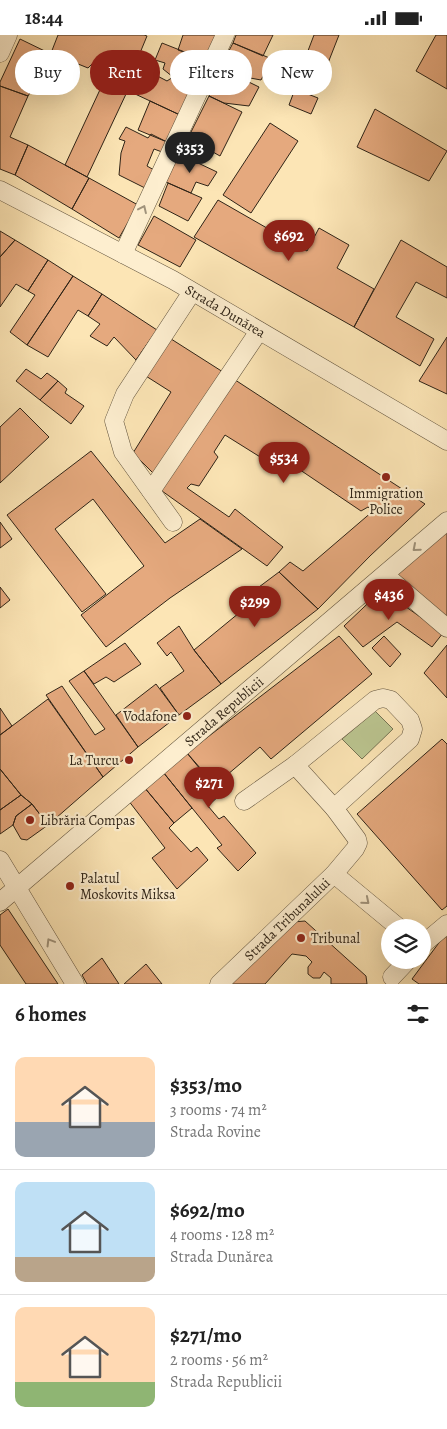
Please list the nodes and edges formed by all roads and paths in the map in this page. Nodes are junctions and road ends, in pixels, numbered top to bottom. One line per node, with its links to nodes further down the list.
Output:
1 (8, 35): 3 (street)
2 (225, 35): 5 (street, one-way to 2)
3 (0, 53)
4 (0, 190): 5 (street, Strada Dunărea)
5 (123, 254): 6 (street, Strada Dunărea)
6 (192, 292): 7 (street, Strada Dunărea); 9 (street)
7 (259, 331): 8 (street, Strada Dunărea); 9 (street)
8 (447, 441)
9 (151, 491): 11 (street)
10 (447, 521): 12 (street, Strada Republicii, one-way to 12)
11 (173, 523)
12 (385, 575): 13 (street); 19 (street, Strada Republicii)
13 (447, 628)
14 (294, 765): 15 (street); 16 (street); 16 (street)
15 (244, 801)
16 (334, 808): 18 (street, Strada Tribunalului)
17 (0, 860): 19 (street)
18 (334, 874): 21 (street, one-way to 21); 27 (street, Strada Tribunalului)
19 (17, 888): 20 (street, Strada Republicii); 26 (street, one-way to 19)
20 (0, 902)
21 (388, 919)
22 (447, 924): 23 (street)
23 (431, 937)
24 (400, 969): 25 (street)
25 (392, 977)
26 (75, 984)
27 (219, 984)

